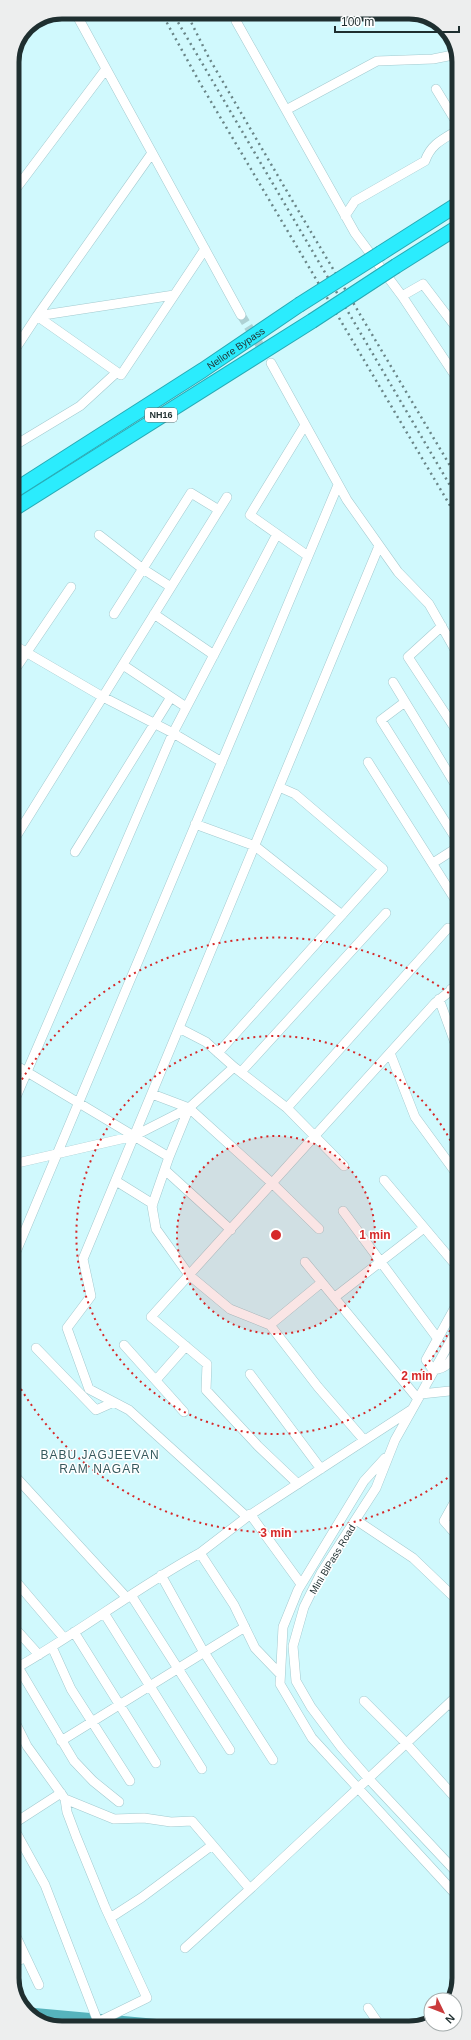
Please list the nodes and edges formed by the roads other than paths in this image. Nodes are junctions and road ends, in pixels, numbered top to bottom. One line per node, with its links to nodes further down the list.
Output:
1 (79, 19): 4 (street)
2 (236, 19): 6 (street)
3 (451, 57): 6 (street)
4 (106, 69): 9 (street); 10 (street)
5 (436, 89): 7 (street)
6 (286, 110): 12 (street)
7 (452, 115)
8 (452, 134): 12 (street)
9 (152, 153): 14 (street); 18 (street)
10 (19, 185)
11 (452, 208): 27 (highway, Nellore Bypass / NH16, bridge)
12 (345, 216): 16 (street)
13 (452, 231): 29 (highway, Nellore Bypass / NH16, bridge)
14 (205, 249): 15 (street); 17 (street)
15 (174, 295): 18 (street); 23 (street)
16 (402, 296): 19 (street); 22 (street)
17 (241, 315)
18 (37, 316): 20 (street); 23 (street)
19 (452, 322)
20 (19, 343)
21 (271, 363): 24 (street)
22 (452, 371)
23 (117, 372): 25 (street)
24 (305, 425): 26 (street); 31 (street)
25 (19, 443)
26 (338, 485): 33 (street); 34 (street)
27 (19, 488)
28 (226, 497): 30 (street)
29 (19, 506)
30 (219, 510): 35 (street); 37 (street)
31 (277, 534): 34 (street); 44 (street)
32 (99, 535): 35 (street)
33 (379, 546): 40 (street); 58 (street)
34 (308, 556): 55 (street)
35 (143, 569): 37 (street); 38 (street)
36 (71, 587): 43 (street)
37 (171, 587): 39 (street)
38 (114, 614)
39 (154, 614): 44 (street); 46 (street)
40 (442, 626): 41 (street); 53 (street)
41 (452, 644)
42 (19, 648): 43 (street)
43 (28, 653): 45 (street); 48 (street)
44 (214, 655): 51 (street)
45 (19, 665)
46 (123, 665): 48 (street); 49 (street)
47 (393, 682): 50 (street)
48 (103, 697): 52 (street); 60 (street)
49 (171, 697): 51 (street); 52 (street)
50 (405, 702): 57 (street); 61 (street)
51 (186, 707): 54 (street)
52 (155, 724): 54 (street); 64 (street)
53 (452, 724)
54 (173, 733): 55 (street); 78 (street)
55 (222, 762): 59 (street)
56 (368, 762): 65 (street)
57 (452, 779)
58 (279, 787): 62 (street); 68 (street)
59 (195, 824): 62 (street); 81 (street)
60 (19, 832)
61 (452, 832)
62 (255, 846): 68 (street); 72 (street)
63 (452, 851): 65 (street)
64 (75, 852)
65 (433, 863): 66 (street)
66 (452, 894)
67 (386, 914): 77 (street)
68 (342, 915): 74 (street)
69 (448, 928): 83 (street)
70 (451, 989): 71 (street)
71 (439, 999): 73 (street); 75 (street)
72 (179, 1028): 74 (street); 80 (street)
73 (452, 1035)
74 (218, 1053): 77 (street)
75 (390, 1053): 85 (street); 90 (street)
76 (19, 1068): 78 (street)
77 (237, 1070): 82 (street); 83 (street)
78 (26, 1072): 79 (street); 81 (street)
79 (19, 1088)
80 (152, 1094): 82 (street); 84 (street)
81 (78, 1103): 84 (street); 86 (street)
82 (189, 1108): 84 (street); 87 (street); 94 (street)
83 (287, 1108): 85 (street)
84 (134, 1136): 86 (street); 87 (street); 93 (street)
85 (315, 1136): 89 (street); 94 (street)
86 (57, 1153): 88 (street); 100 (street)
87 (169, 1157): 91 (street)
88 (19, 1162)
89 (344, 1166)
90 (452, 1167)
91 (165, 1170): 95 (street); 99 (street)
92 (384, 1180): 97 (street)
93 (116, 1181): 95 (street); 120 (street)
94 (273, 1184): 98 (street); 99 (street)
95 (153, 1204): 104 (street)
96 (343, 1211): 103 (street)
97 (424, 1228): 101 (street); 103 (street)
98 (319, 1229)
99 (231, 1230): 104 (street)
100 (19, 1245)
101 (452, 1261)
102 (305, 1262): 105 (street)
103 (380, 1262): 106 (street); 110 (street)
104 (189, 1275): 108 (street); 112 (street)
105 (321, 1283): 106 (street); 108 (street)
106 (335, 1297): 119 (street)
107 (452, 1313): 110 (street)
108 (270, 1325): 123 (street)
109 (452, 1338): 115 (street, Mini BiPass Road)
110 (438, 1339): 115 (street)
111 (124, 1345): 117 (street)
112 (186, 1346): 117 (street); 127 (street)
113 (36, 1348): 120 (street)
114 (452, 1358): 115 (street)
115 (433, 1370): 119 (street, Mini BiPass Road)
116 (250, 1374): 125 (street)
117 (156, 1380): 122 (street)
118 (452, 1391): 119 (street)
119 (420, 1397): 121 (street, Mini BiPass Road)
120 (114, 1402): 129 (street)
121 (413, 1408): 123 (street); 124 (street, Mini BiPass Road)
122 (184, 1412)
123 (364, 1440): 125 (street)
124 (388, 1454): 130 (street, Mini BiPass Road); 134 (street)
125 (321, 1469): 127 (street)
126 (19, 1480): 137 (street)
127 (298, 1484): 129 (street)
128 (452, 1507): 131 (street)
129 (249, 1516): 132 (street); 134 (street)
130 (356, 1520): 136 (street); 162 (street, Mini BiPass Road)
131 (452, 1530)
132 (200, 1553): 133 (street); 139 (street)
133 (161, 1575): 137 (street); 144 (street)
134 (301, 1584): 149 (street)
135 (19, 1585): 142 (street)
136 (452, 1595)
137 (129, 1596): 138 (street); 147 (street)
138 (104, 1613): 140 (street); 150 (street)
139 (245, 1627): 144 (street); 149 (street)
140 (74, 1632): 142 (street); 152 (street)
141 (19, 1633): 145 (street)
142 (64, 1638): 143 (street)
143 (52, 1647): 145 (street); 154 (street)
144 (204, 1651): 147 (street); 159 (street)
145 (39, 1655): 146 (street)
146 (19, 1666)
147 (176, 1668): 150 (street); 158 (street)
148 (19, 1674): 156 (street)
149 (280, 1674): 164 (street)
150 (150, 1686): 152 (street); 161 (street)
151 (364, 1700): 157 (street)
152 (120, 1704): 154 (street); 160 (street)
153 (450, 1704): 157 (street)
154 (91, 1721): 156 (street); 163 (street)
155 (19, 1730): 166 (street)
156 (61, 1741): 167 (street)
157 (406, 1743): 162 (street); 165 (street)
158 (230, 1750)
159 (273, 1760)
160 (156, 1763)
161 (202, 1769)
162 (368, 1778): 164 (street); 171 (street, Mini BiPass Road)
163 (130, 1781)
164 (357, 1789): 172 (street); 173 (street)
165 (452, 1794)
166 (63, 1796): 168 (street); 170 (street); 174 (street)
167 (119, 1802)
168 (19, 1821)
169 (19, 1838): 181 (street)
170 (211, 1846): 172 (street); 174 (street)
171 (452, 1868)
172 (250, 1889): 176 (street)
173 (452, 1891)
174 (110, 1918): 182 (street)
175 (19, 1943): 177 (street)
176 (185, 1948)
177 (26, 1958): 178 (street); 179 (street)
178 (19, 1960)
179 (39, 1985)
180 (368, 2008): 183 (street)
181 (98, 2021)
182 (100, 2021)
183 (377, 2021)

